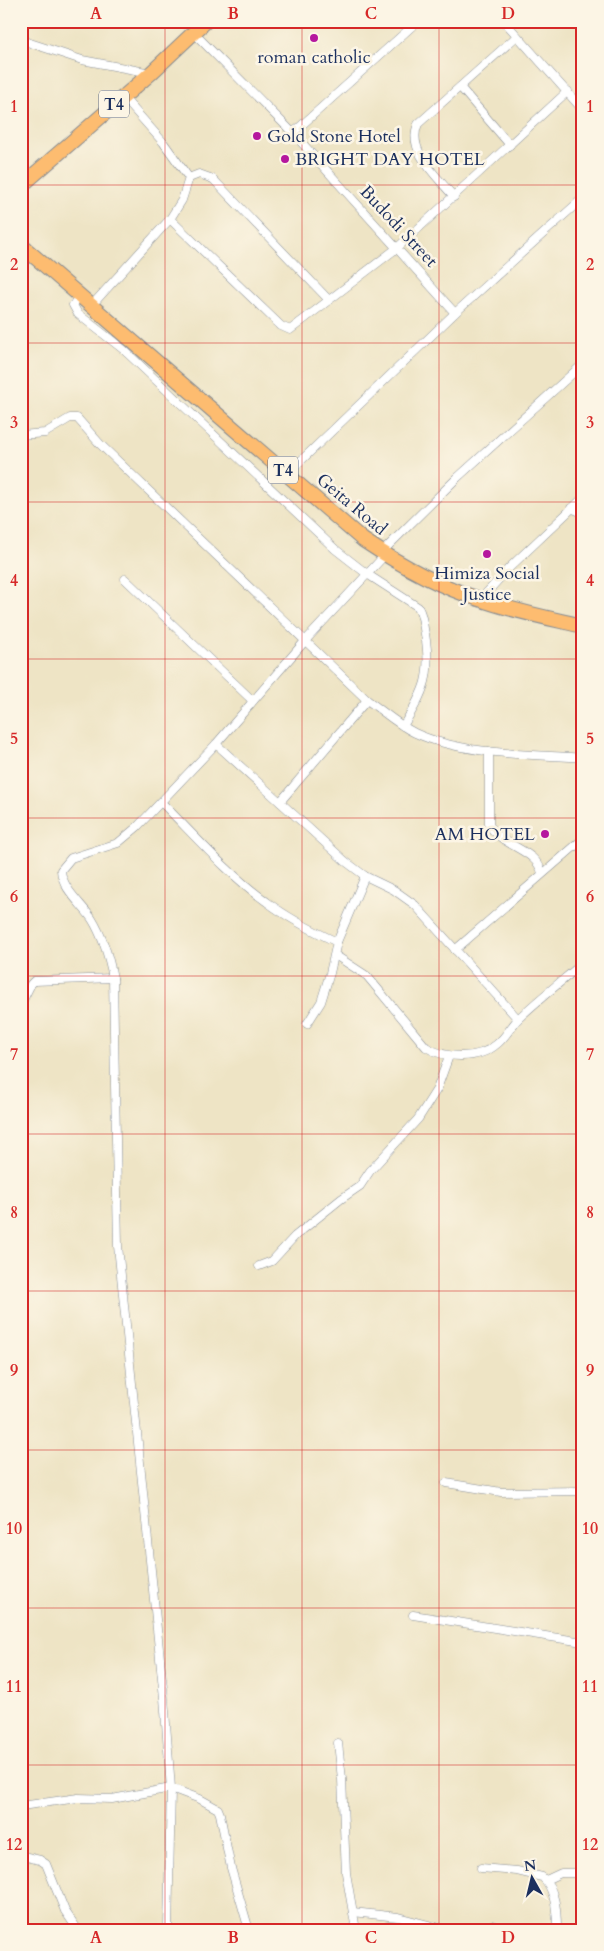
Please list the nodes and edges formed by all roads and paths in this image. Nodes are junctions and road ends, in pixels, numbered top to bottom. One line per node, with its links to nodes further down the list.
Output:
1 (206, 21): 4 (highway, T4)
2 (418, 21): 12 (street)
3 (504, 21): 5 (street)
4 (193, 32): 7 (highway, T4); 12 (street, Budodi Street)
5 (517, 36): 8 (street); 9 (street)
6 (21, 40): 7 (street)
7 (151, 73): 10 (highway, T4)
8 (460, 87): 13 (street); 16 (street)
9 (568, 91): 11 (street); 13 (street)
10 (123, 97): 14 (street); 15 (highway, T4)
11 (583, 110)
12 (294, 133): 20 (street, Budodi Street)
13 (510, 145): 16 (street)
14 (189, 178): 18 (street); 22 (street)
15 (21, 186)
16 (454, 197): 20 (street)
17 (583, 198): 24 (street)
18 (170, 219): 22 (street); 23 (street)
19 (21, 245): 21 (highway, Geita Road / T4)
20 (398, 248): 22 (street); 24 (street, Budodi Street)
21 (80, 296): 23 (highway, Geita Road / T4); 32 (street)
22 (328, 299)
23 (92, 305): 27 (highway, Geita Road / T4)
24 (455, 313): 27 (street)
25 (583, 364): 31 (street)
26 (21, 435): 36 (street)
27 (287, 474): 31 (highway, Geita Road / T4)
28 (583, 498): 29 (street)
29 (571, 508): 30 (street); 34 (street)
30 (583, 513)
31 (384, 554): 32 (street); 34 (highway, Geita Road / T4)
32 (367, 574): 36 (street); 39 (street)
33 (125, 579): 38 (street)
34 (480, 600): 35 (highway, Geita Road / T4)
35 (583, 626)
36 (305, 641): 37 (street); 38 (street)
37 (367, 700): 39 (street); 44 (street)
38 (253, 702): 40 (street)
39 (403, 726): 41 (street)
40 (216, 744): 43 (street); 44 (street)
41 (489, 751): 42 (street); 46 (street)
42 (583, 758)
43 (161, 802): 48 (street); 52 (street)
44 (280, 802): 47 (street)
45 (583, 839): 46 (street)
46 (542, 873): 49 (street)
47 (365, 876): 48 (street); 49 (street)
48 (337, 942): 50 (street)
49 (455, 950): 54 (street)
50 (335, 955): 55 (street); 56 (street)
51 (583, 963): 54 (street)
52 (113, 978): 53 (street); 63 (street)
53 (21, 1004)
54 (518, 1019): 56 (street)
55 (307, 1024)
56 (449, 1056): 57 (street)
57 (259, 1266)
58 (446, 1484): 59 (street)
59 (583, 1491)
60 (413, 1615): 61 (street)
61 (583, 1642)
62 (338, 1743): 69 (street)
63 (171, 1784): 64 (street); 71 (street); 72 (street)
64 (21, 1806)
65 (27, 1857): 70 (street)
66 (481, 1868): 68 (street)
67 (583, 1873): 68 (street)
68 (546, 1880): 77 (street)
69 (353, 1912): 73 (street); 74 (street)
70 (78, 1930)
71 (168, 1930)
72 (249, 1930)
73 (356, 1930)
74 (448, 1930)
75 (485, 1930): 76 (street)
76 (507, 1930)
77 (557, 1930)

